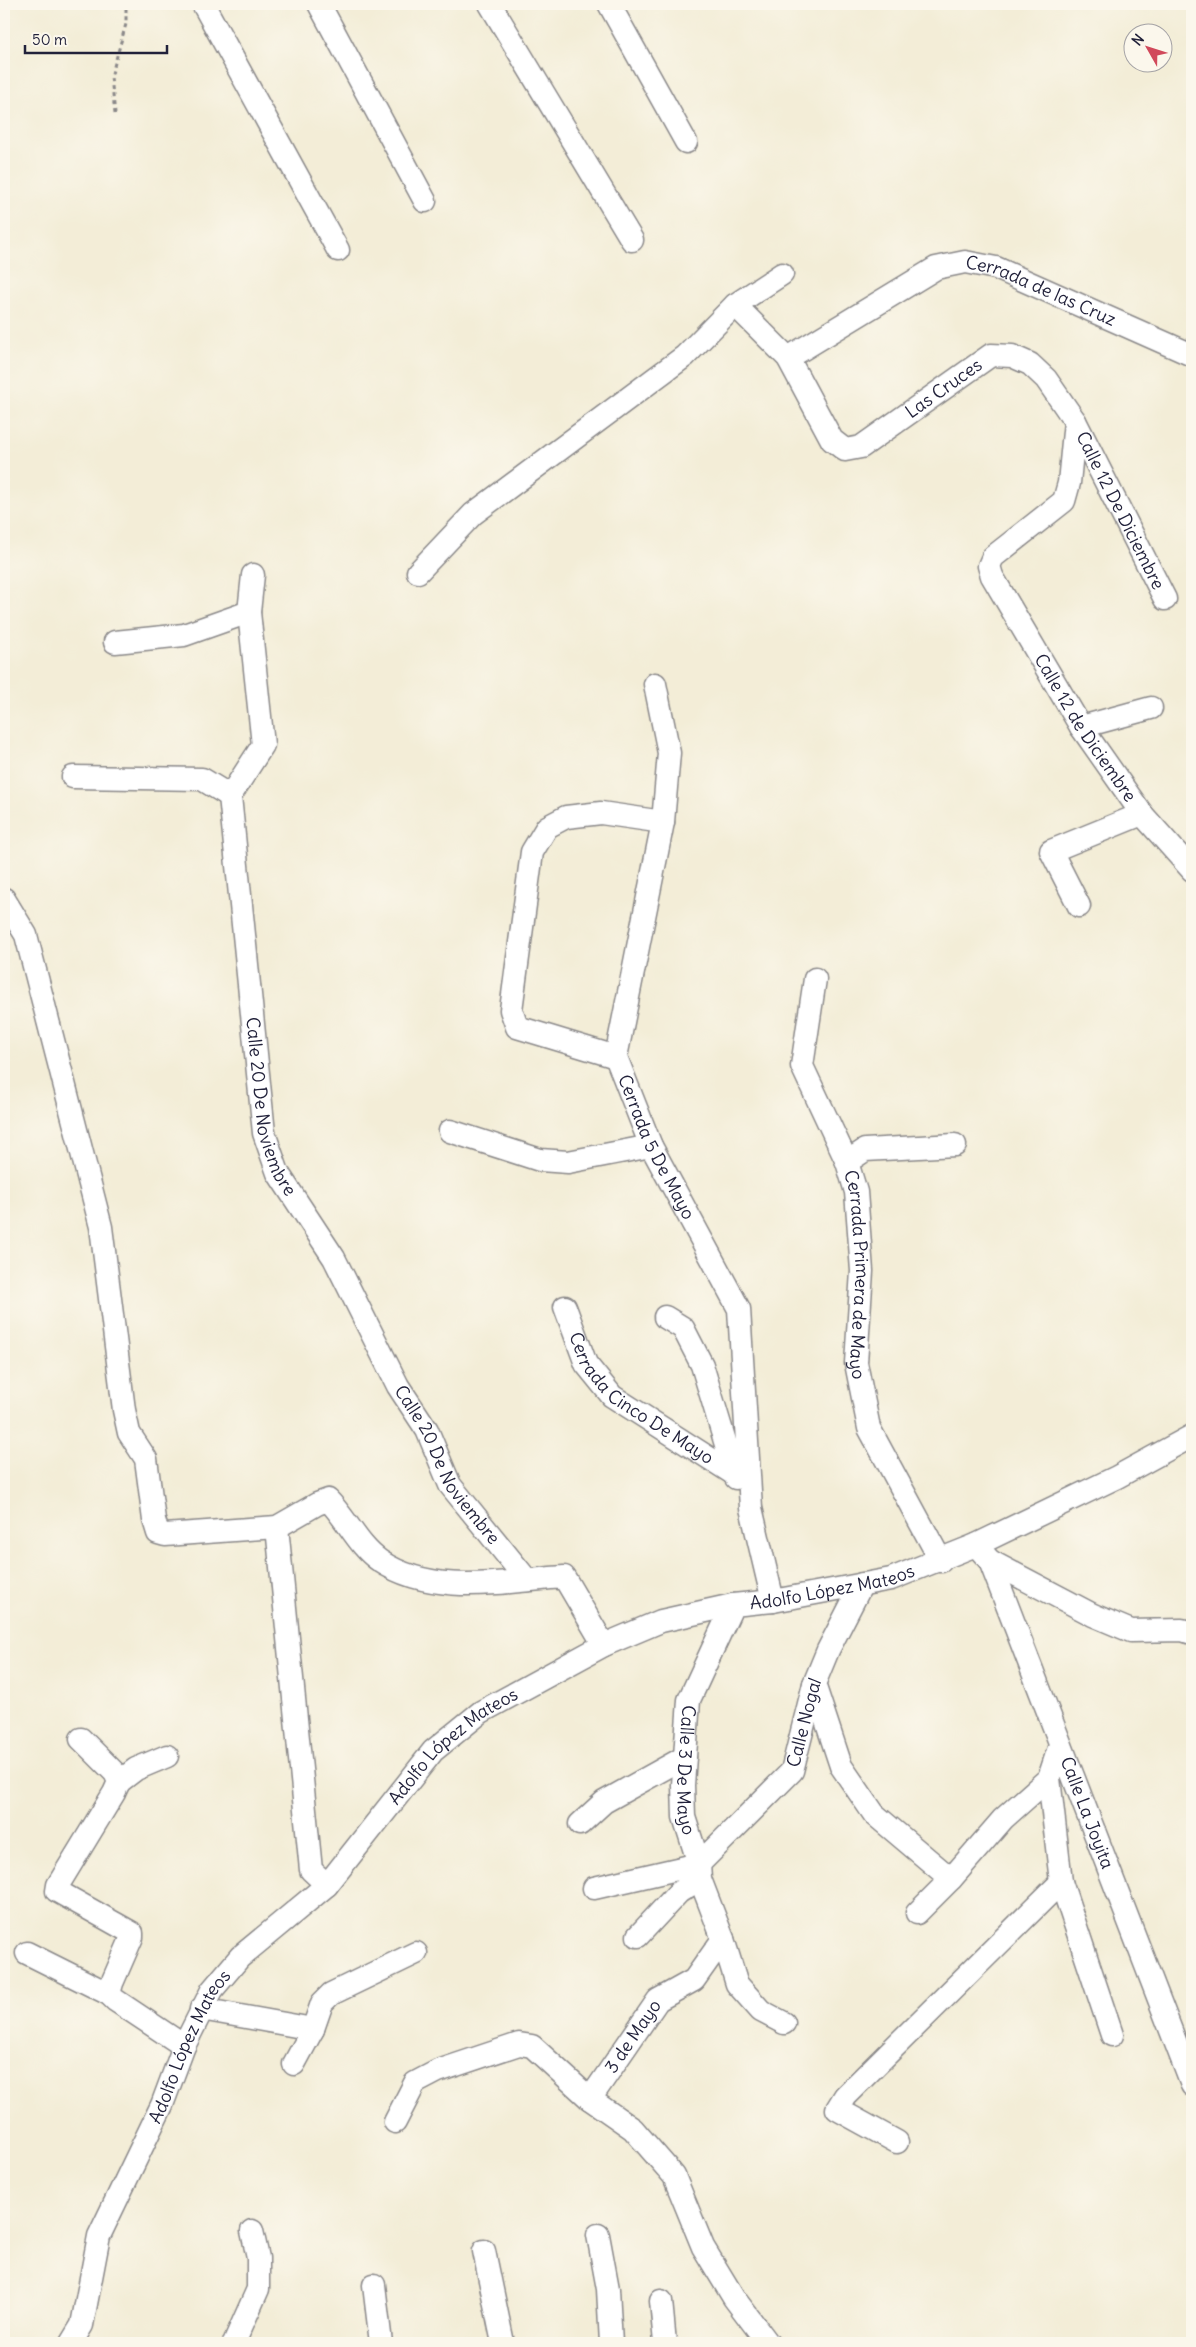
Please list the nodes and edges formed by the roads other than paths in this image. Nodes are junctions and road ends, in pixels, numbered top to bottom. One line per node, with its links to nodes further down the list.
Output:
1 (203, 4): 8 (street)
2 (319, 4): 6 (street)
3 (490, 4): 7 (street)
4 (608, 4): 5 (street)
5 (686, 142)
6 (425, 201)
7 (632, 240)
8 (338, 250)
9 (782, 274): 10 (street)
10 (735, 305): 12 (street, Las Cruces); 14 (street)
11 (1192, 355): 12 (street, Cerrada de las Cruz)
12 (788, 358): 13 (street, Las Cruces)
13 (1075, 421): 16 (street, Calle 12 De Diciembre); 21 (street, Calle 12 de Diciembre)
14 (418, 572)
15 (253, 575): 17 (street)
16 (1166, 599)
17 (249, 612): 18 (street); 23 (street)
18 (115, 642)
19 (655, 684): 25 (street, Cerrada 5 De Mayo)
20 (1150, 708): 21 (street, Calle 12 De Diciembre)
21 (1081, 727): 24 (street, Calle 12 de Diciembre)
22 (73, 777): 23 (street)
23 (230, 796): 43 (street, Calle 20 De Noviembre)
24 (1142, 814): 26 (street, Calle 12 de Diciembre); 28 (street)
25 (662, 822): 30 (street, Cerrada 5 De Mayo); 30 (street)
26 (1192, 870)
27 (4, 899): 40 (street)
28 (1079, 906)
29 (815, 979): 34 (street, Cerrada Primera de Mayo)
30 (616, 1057): 33 (street, Cerrada 5 De Mayo)
31 (450, 1131): 33 (street)
32 (955, 1145): 34 (street)
33 (651, 1146): 39 (street, Cerrada 5 De Mayo)
34 (847, 1162): 42 (street, Cerrada Primera de Mayo)
35 (565, 1307): 38 (street, Cerrada Cinco De Mayo)
36 (665, 1317): 38 (street)
37 (1192, 1436): 41 (street, Adolfo López Mateos)
38 (734, 1474): 39 (street)
39 (750, 1508): 45 (street, Cerrada 5 De Mayo)
40 (277, 1527): 43 (street); 60 (street)
41 (983, 1553): 42 (street, Adolfo López Mateos); 47 (street); 51 (street, Calle La Joyita)
42 (941, 1561): 44 (street, Adolfo López Mateos)
43 (527, 1580): 48 (street)
44 (862, 1584): 45 (street, Adolfo López Mateos); 49 (street, Calle Nogal)
45 (773, 1601): 46 (street, Adolfo López Mateos)
46 (733, 1605): 48 (street, Adolfo López Mateos); 53 (street, Calle 3 De Mayo)
47 (1192, 1632)
48 (604, 1645): 60 (street, Adolfo López Mateos)
49 (814, 1684): 57 (street, Calle Nogal); 58 (street)
50 (81, 1739): 55 (street)
51 (1060, 1745): 54 (street); 74 (street, Calle La Joyita)
52 (166, 1756): 55 (street)
53 (685, 1757): 56 (street); 57 (street, Calle 3 De Mayo)
54 (1049, 1778): 58 (street); 59 (street)
55 (118, 1782): 67 (street)
56 (580, 1824)
57 (700, 1871): 61 (street); 63 (street, Calle Nogal); 64 (street, Calle 3 De Mayo)
58 (951, 1879): 62 (street)
59 (1061, 1882): 71 (street); 77 (street)
60 (327, 1886): 68 (street, Adolfo López Mateos)
61 (594, 1888)
62 (917, 1913)
63 (638, 1936)
64 (724, 1939): 69 (street, Calle 3 De Mayo); 75 (street, 3 de Mayo)
65 (27, 1953): 67 (street)
66 (416, 1953): 70 (street)
67 (109, 1994): 72 (street)
68 (201, 2009): 70 (street); 72 (street, Adolfo López Mateos)
69 (784, 2023)
70 (313, 2029): 73 (street)
71 (1112, 2035)
72 (184, 2046): 83 (street, Adolfo López Mateos)
73 (294, 2064)
74 (1192, 2085)
75 (590, 2100): 76 (street); 89 (street)
76 (395, 2122)
77 (897, 2142)
78 (252, 2231): 84 (street)
79 (598, 2235): 87 (street)
80 (484, 2251): 86 (street)
81 (374, 2285): 85 (street)
82 (661, 2301): 88 (street)
83 (71, 2343)
84 (234, 2343)
85 (382, 2343)
86 (503, 2343)
87 (611, 2343)
88 (665, 2343)
89 (768, 2343)

